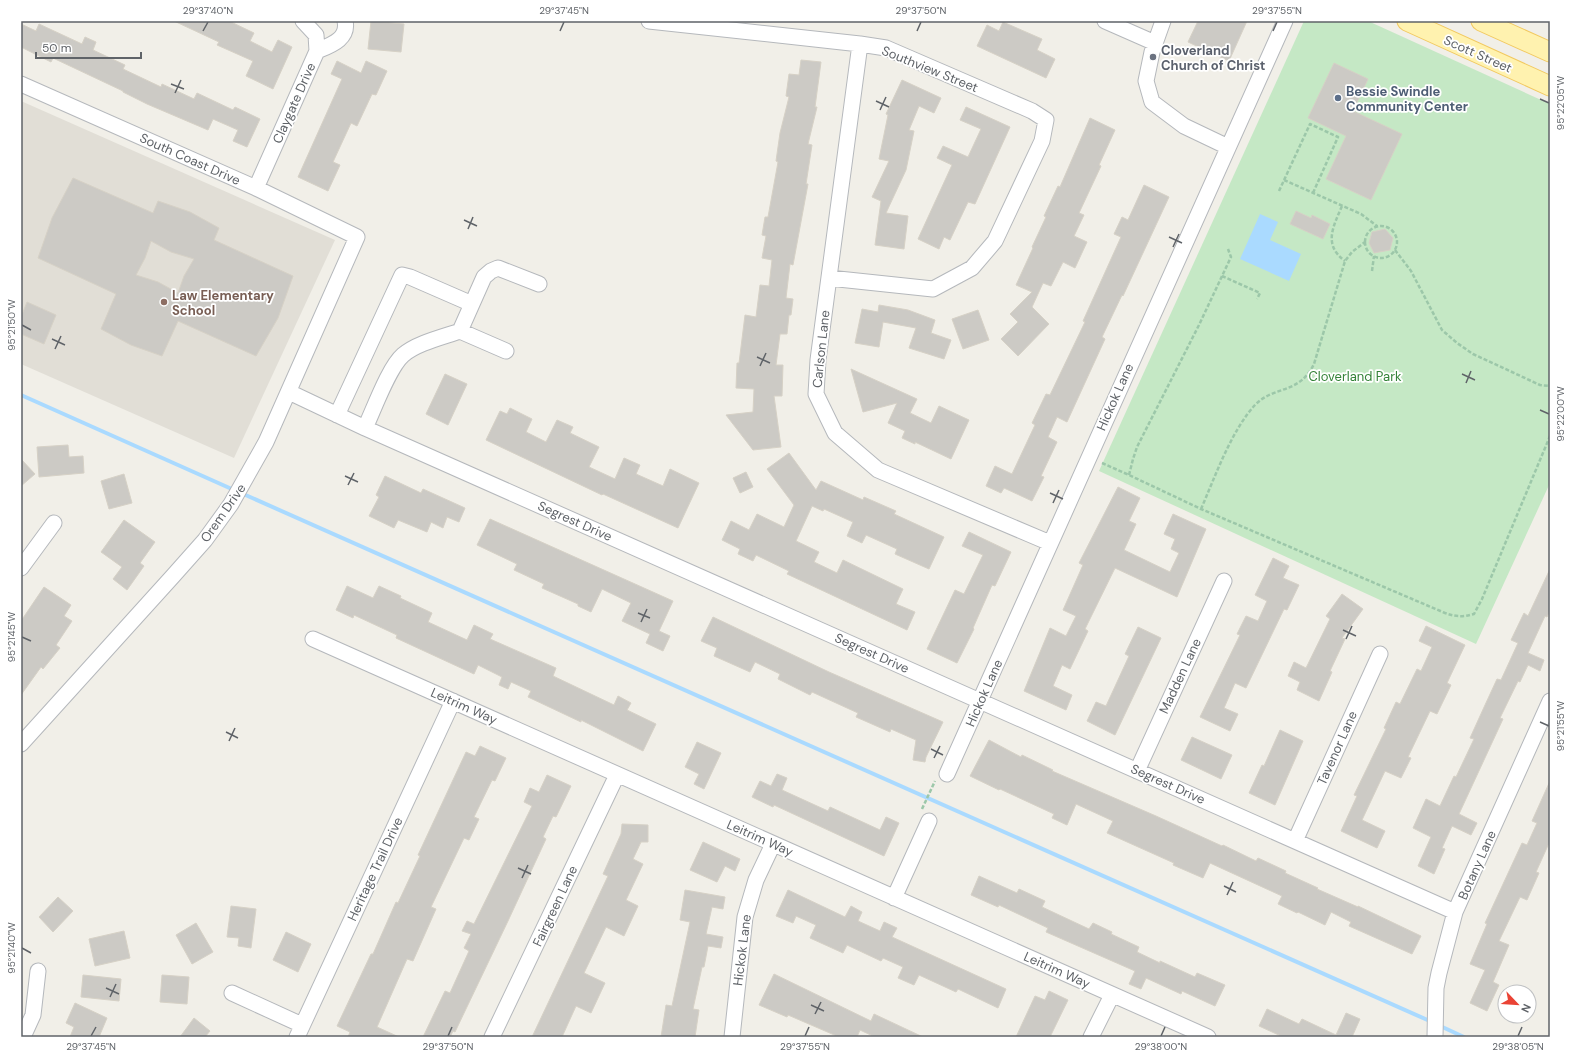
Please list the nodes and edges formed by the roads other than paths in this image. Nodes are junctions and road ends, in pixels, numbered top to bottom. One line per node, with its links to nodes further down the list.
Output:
1 (303, 21): 11 (street, Claygate Drive)
2 (345, 21): 11 (street)
3 (650, 21): 9 (street, Southview Street)
4 (1105, 21): 10 (street)
5 (1163, 21): 10 (street)
6 (1285, 21): 15 (street, Hickok Lane)
7 (1407, 21): 13 (main road, Scott Street)
8 (1481, 21): 12 (main road)
9 (860, 44): 18 (street, Carlson Lane); 18 (street, Southview Street)
10 (1155, 44): 15 (street)
11 (317, 52): 16 (street, Claygate Drive)
12 (1550, 52)
13 (1548, 80)
14 (21, 84): 16 (street, South Coast Drive)
15 (1228, 147): 27 (street, Hickok Lane)
16 (256, 188): 17 (street, South Coast Drive)
17 (358, 237): 23 (street, Orem Drive)
18 (829, 278): 27 (street, Carlson Lane)
19 (539, 284): 20 (street)
20 (472, 304): 21 (street); 24 (street)
21 (460, 331): 22 (street); 25 (street)
22 (506, 351)
23 (289, 392): 24 (street, Segrest Drive); 35 (street, Orem Drive)
24 (337, 415): 25 (street, Segrest Drive)
25 (365, 428): 33 (street, Segrest Drive)
26 (54, 523): 28 (street)
27 (1050, 543): 33 (street, Hickok Lane)
28 (21, 568)
29 (1224, 581): 36 (street, Madden Lane)
30 (314, 639): 32 (street, Leitrim Way)
31 (1380, 654): 40 (street, Tavenor Lane)
32 (453, 701): 37 (street, Leitrim Way); 47 (street, Heritage Trail Drive)
33 (981, 701): 36 (street, Segrest Drive); 38 (street, Hickok Lane)
34 (1550, 701): 43 (street, Botany Lane)
35 (21, 744)
36 (1137, 771): 40 (street, Segrest Drive)
37 (617, 775): 41 (street, Leitrim Way); 49 (street, Fairgreen Lane)
38 (941, 778)
39 (929, 821): 42 (street)
40 (1295, 841): 43 (street, Segrest Drive)
41 (773, 844): 42 (street, Leitrim Way); 50 (street, Hickok Lane)
42 (894, 898): 46 (street, Leitrim Way)
43 (1455, 912): 53 (street, Botany Lane)
44 (38, 972): 48 (street)
45 (232, 993): 47 (street)
46 (1112, 994): 51 (street); 52 (street, Leitrim Way)
47 (300, 1031)
48 (22, 1037)
49 (492, 1037)
50 (732, 1037)
51 (1091, 1037)
52 (1208, 1037)
53 (1435, 1037)

